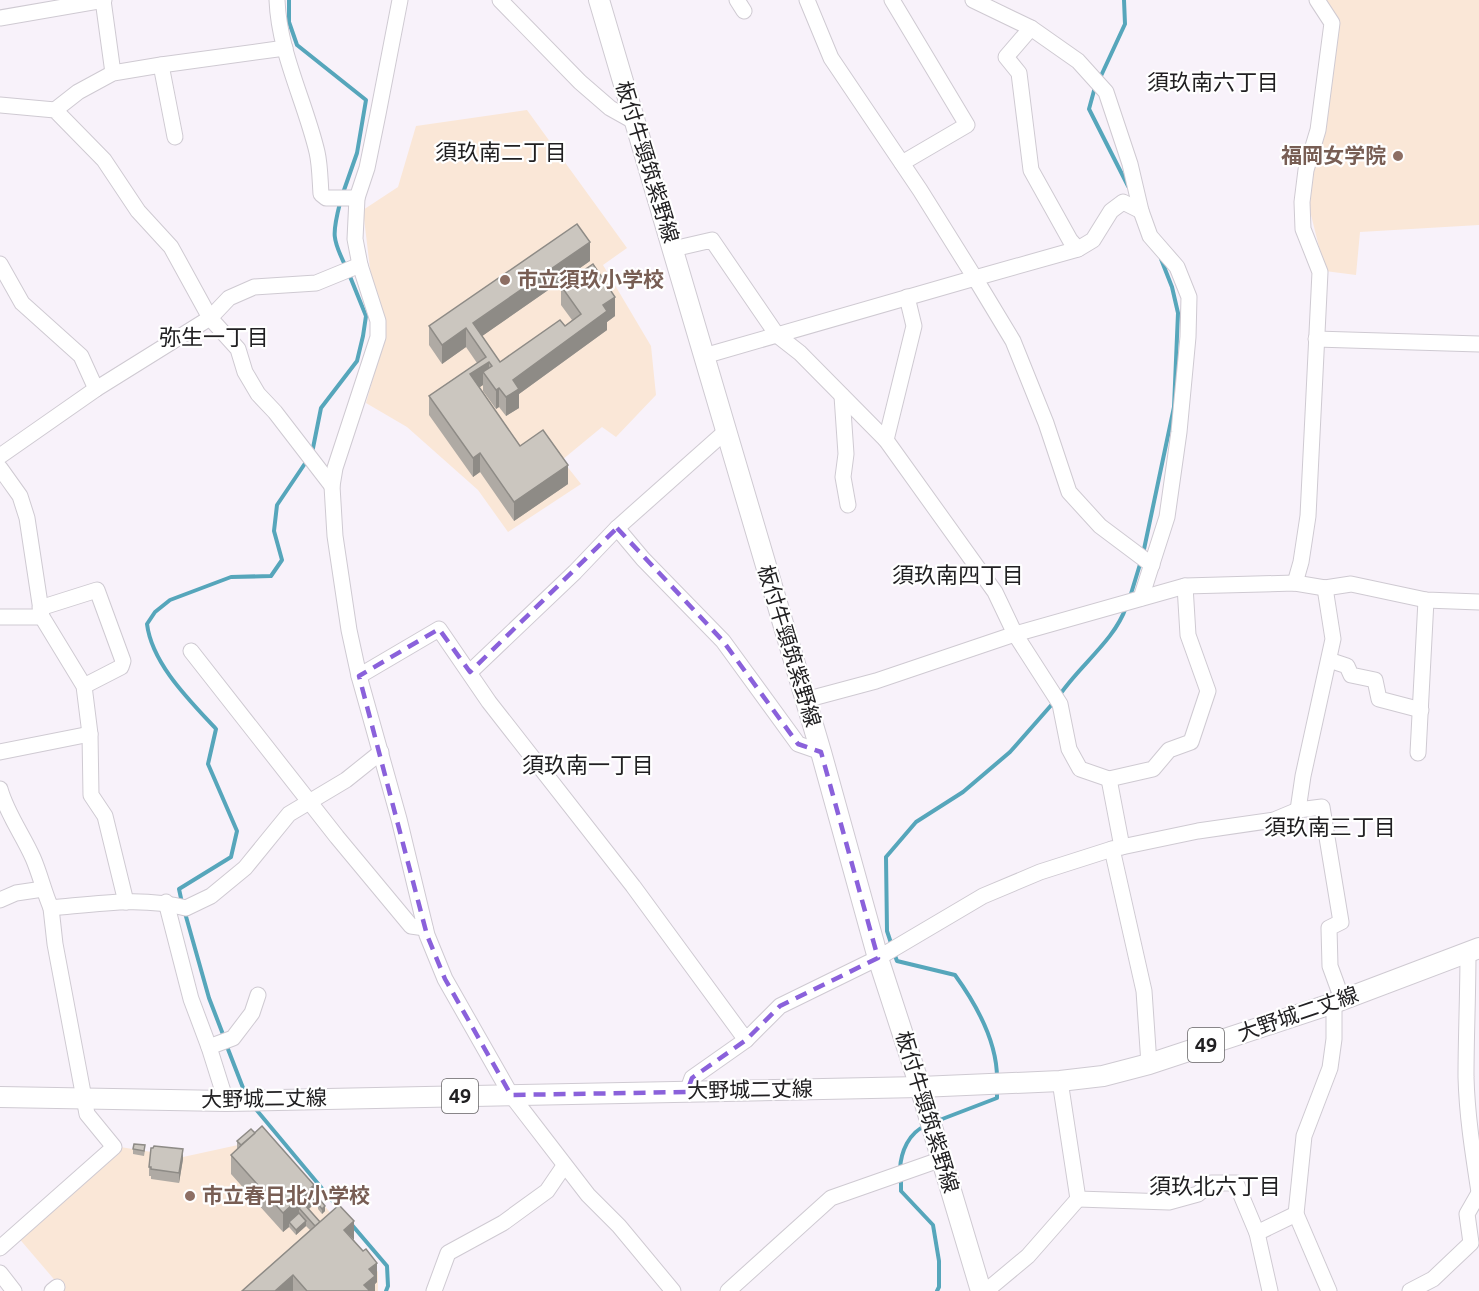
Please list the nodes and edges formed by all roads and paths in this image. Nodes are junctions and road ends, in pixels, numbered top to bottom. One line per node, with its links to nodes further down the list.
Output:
1 (103, 0): 10 (street); 14 (street)
2 (277, 0): 12 (street)
3 (400, 0): 20 (street)
4 (500, 0): 17 (street)
5 (599, 0): 17 (main road, 板付牛頸筑紫野線)
6 (807, 0): 19 (street)
7 (892, 0): 19 (street)
8 (973, 0): 11 (street)
9 (1317, 0): 30 (street)
10 (0, 18)
11 (1031, 28): 21 (street); 23 (street)
12 (285, 48): 13 (street); 20 (street)
13 (161, 65): 14 (street); 18 (street)
14 (113, 73): 16 (street)
15 (0, 105): 16 (street)
16 (55, 110): 28 (street)
17 (635, 122): 22 (main road, 板付牛頸筑紫野線)
18 (175, 137)
19 (902, 164): 26 (street)
20 (352, 198): 25 (street)
21 (1141, 211): 23 (street); 42 (street)
22 (673, 249): 29 (street); 32 (main road, 板付牛頸筑紫野線)
23 (1078, 249): 26 (street)
24 (0, 264): 33 (street)
25 (360, 265): 28 (street); 39 (street)
26 (975, 278): 27 (street); 42 (street)
27 (907, 297): 29 (street); 36 (street)
28 (210, 318): 33 (street); 39 (street)
29 (777, 335): 32 (street); 34 (street)
30 (1316, 339): 31 (street); 43 (street)
31 (1479, 344)
32 (704, 356): 35 (main road, 板付牛頸筑紫野線)
33 (96, 389): 37 (street)
34 (842, 396): 36 (street); 40 (street)
35 (726, 431): 41 (street); 57 (main road, 板付牛頸筑紫野線)
36 (886, 440): 51 (street)
37 (0, 456)
38 (0, 468): 49 (street)
39 (332, 486): 55 (street)
40 (848, 505)
41 (617, 528): 54 (street); 62 (street)
42 (1152, 565): 46 (street)
43 (1295, 583): 44 (street); 45 (street)
44 (1185, 586): 46 (street); 64 (street)
45 (1325, 588): 47 (street); 53 (street)
46 (1141, 597): 51 (street)
47 (1426, 600): 48 (street); 58 (street)
48 (1479, 602)
49 (41, 612): 50 (street); 56 (street); 56 (street)
50 (0, 617)
51 (1016, 634): 57 (street); 64 (street)
52 (191, 651): 66 (street)
53 (1329, 660): 58 (street); 67 (street)
54 (470, 672): 55 (street); 79 (street)
55 (359, 676): 61 (street)
56 (84, 686): 59 (street)
57 (805, 700): 62 (main road, 板付牛頸筑紫野線)
58 (1421, 710): 63 (street)
59 (90, 735): 60 (street); 71 (street)
60 (0, 752)
61 (381, 752): 66 (street); 74 (street)
62 (821, 752): 76 (main road, 板付牛頸筑紫野線)
63 (1418, 753)
64 (1108, 779): 68 (street)
65 (0, 789): 69 (street)
66 (309, 801): 72 (street); 74 (street)
67 (1298, 810): 68 (street); 78 (street)
68 (1117, 848): 76 (street); 81 (street)
69 (43, 889): 70 (street); 73 (street)
70 (0, 900)
71 (126, 902): 72 (street); 73 (street)
72 (166, 902): 80 (street)
73 (51, 908): 87 (street)
74 (425, 928): 85 (street)
75 (1473, 950): 78 (main road, 大野城二丈線 / 49); 91 (street)
76 (878, 958): 79 (street); 83 (main road, 板付牛頸筑紫野線)
77 (258, 995): 80 (street)
78 (1338, 1001): 81 (main road, 大野城二丈線 / 49); 93 (street)
79 (746, 1040): 84 (street)
80 (209, 1047): 88 (street)
81 (1149, 1064): 82 (main road, 大野城二丈線 / 49)
82 (1060, 1081): 83 (main road, 大野城二丈線 / 49); 92 (street)
83 (920, 1087): 84 (main road, 大野城二丈線 / 49); 89 (main road, 板付牛頸筑紫野線)
84 (687, 1092): 85 (main road, 大野城二丈線 / 49)
85 (511, 1095): 88 (main road, 大野城二丈線 / 49); 90 (street)
86 (0, 1097): 87 (main road, 大野城二丈線 / 49)
87 (83, 1097): 88 (main road, 大野城二丈線 / 49); 95 (street)
88 (226, 1101)
89 (942, 1159): 100 (street); 101 (main road, 板付牛頸筑紫野線)
90 (564, 1166): 98 (street); 99 (street)
91 (1479, 1192): 104 (street)
92 (1078, 1199): 94 (street); 101 (street)
93 (1296, 1214): 94 (street); 103 (street)
94 (1257, 1233): 102 (street)
95 (0, 1248)
96 (0, 1273): 97 (street)
97 (15, 1291)
98 (434, 1291)
99 (673, 1291)
100 (728, 1291)
101 (983, 1291)
102 (1270, 1291)
103 (1329, 1291)
104 (1410, 1291)

